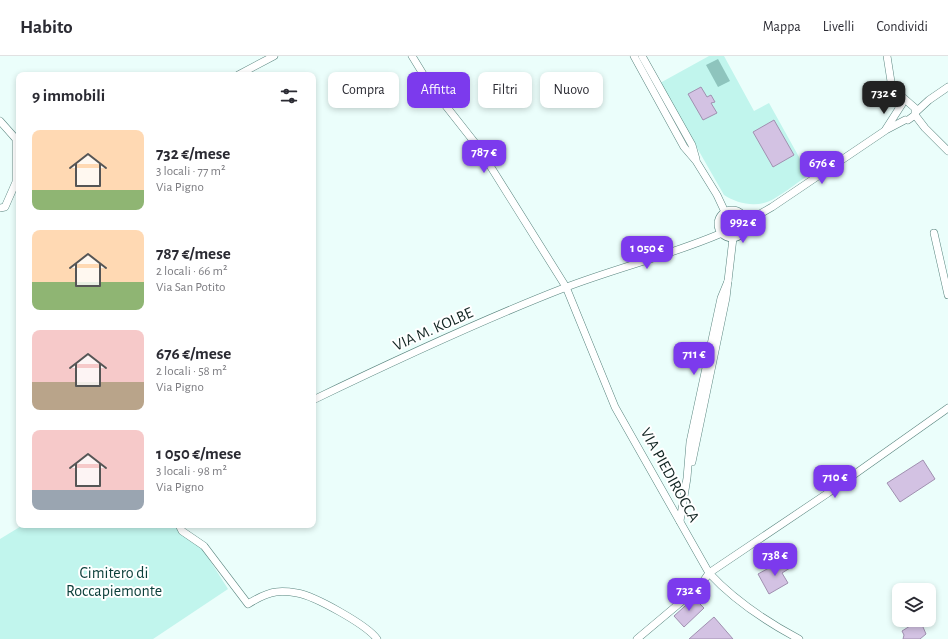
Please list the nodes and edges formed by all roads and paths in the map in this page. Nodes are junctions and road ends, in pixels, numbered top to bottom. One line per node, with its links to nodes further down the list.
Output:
1 (274, 56): 6 (street)
2 (412, 56): 27 (street, VIA PIEDIROCCA)
3 (634, 56): 19 (street)
4 (642, 56): 19 (street)
5 (887, 56): 8 (street)
6 (244, 72)
7 (948, 87): 9 (street)
8 (892, 88): 10 (street); 11 (street)
9 (929, 100): 10 (street); 12 (street)
10 (910, 103): 11 (street); 12 (street)
11 (899, 109): 13 (street); 16 (street)
12 (916, 113): 13 (street); 15 (street)
13 (906, 120): 15 (street); 16 (street)
14 (0, 121): 17 (street)
15 (925, 128): 18 (street)
16 (886, 130): 23 (street)
17 (16, 138)
18 (948, 152)
19 (696, 161): 22 (street)
20 (16, 182): 21 (street)
21 (3, 207)
22 (725, 212): 23 (street); 24 (street)
23 (746, 222): 26 (street)
24 (722, 233): 26 (street); 27 (street, VIA M. KOLBE)
25 (934, 233): 28 (street)
26 (733, 238): 31 (street)
27 (566, 288): 29 (street, VIA M. KOLBE); 31 (street, VIA PIEDIROCCA)
28 (948, 295)
29 (316, 399)
30 (946, 411): 33 (street)
31 (680, 522): 33 (street, VIA PIEDIROCCA)
32 (180, 528): 34 (street)
33 (709, 573): 35 (street); 36 (street, VIA PIEDIROCCA)
34 (377, 639)
35 (637, 639)
36 (799, 639)

